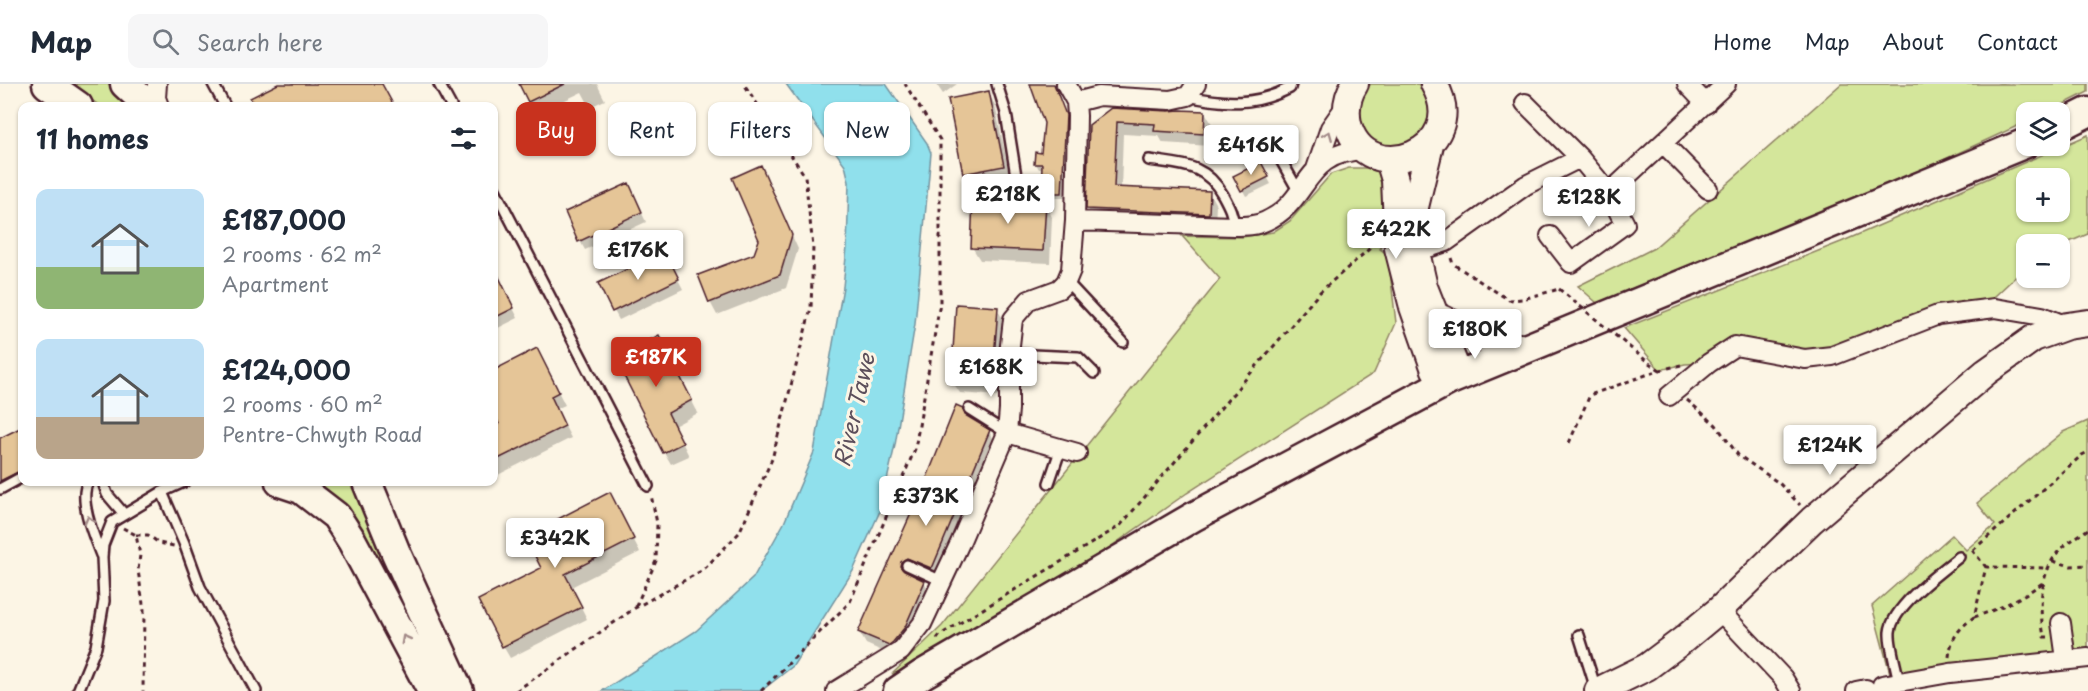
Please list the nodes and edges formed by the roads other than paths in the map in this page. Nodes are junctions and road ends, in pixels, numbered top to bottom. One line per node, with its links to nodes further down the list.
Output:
1 (47, 84): 14 (main road)
2 (125, 84): 15 (main road)
3 (158, 84): 16 (street)
4 (213, 84): 17 (lane)
5 (439, 84): 18 (lane)
6 (997, 84): 32 (lane)
7 (1066, 84): 19 (street)
8 (1291, 84): 12 (lane)
9 (1687, 84): 21 (street)
10 (1726, 84): 21 (street)
11 (1442, 89): 26 (street)
12 (1192, 90): 19 (street)
13 (1351, 91): 28 (street); 31 (street, one-way to 13)
14 (72, 102)
15 (145, 102)
16 (158, 102)
17 (223, 102)
18 (449, 102)
19 (1076, 102): 37 (street)
20 (1525, 104): 29 (street)
21 (1706, 104): 25 (street)
22 (2088, 112): 23 (main road)
23 (2070, 121)
24 (1269, 139): 34 (lane)
25 (1663, 143): 33 (street); 35 (street)
26 (1430, 145): 28 (street); 40 (street)
27 (2016, 147): 45 (main road)
28 (1377, 155): 31 (street); 48 (street)
29 (1580, 158): 35 (street); 40 (street)
30 (1149, 160): 38 (lane)
31 (1316, 169): 34 (street)
32 (1017, 182)
33 (1708, 189)
34 (1299, 192): 38 (street)
35 (1609, 193): 39 (street)
36 (498, 196): 61 (lane)
37 (1075, 221): 38 (street); 41 (street)
38 (1234, 226)
39 (1550, 236)
40 (1416, 252): 42 (street)
41 (1066, 280): 44 (lane); 46 (street)
42 (1435, 316): 45 (street); 48 (street)
43 (2077, 325): 49 (street); 70 (street)
44 (1123, 342)
45 (1527, 348): 48 (main road)
46 (1009, 354): 47 (lane); 51 (street)
47 (1094, 373)
48 (1450, 380): 81 (main road)
49 (1673, 392)
50 (969, 409): 51 (lane)
51 (1007, 433): 52 (street); 69 (street)
52 (1069, 451): 54 (lane)
53 (18, 479): 62 (lane)
54 (1049, 483)
55 (85, 486): 66 (lane, one-way to 55)
56 (104, 486): 64 (lane)
57 (175, 486): 63 (lane)
58 (293, 486): 78 (main road, one-way to 58)
59 (357, 486): 65 (main road)
60 (368, 486): 65 (main road)
61 (648, 486)
62 (0, 489)
63 (162, 492): 64 (lane); 77 (lane)
64 (124, 514): 66 (lane)
65 (383, 525): 79 (main road)
66 (102, 557): 76 (lane)
67 (1959, 557): 75 (lane)
68 (906, 565): 69 (lane)
69 (942, 581): 80 (street)
70 (1719, 610): 82 (street); 83 (street)
71 (2062, 631): 74 (street)
72 (1579, 635): 82 (lane)
73 (2088, 658): 74 (street)
74 (2066, 659): 75 (street)
75 (1876, 687)
76 (78, 691)
77 (256, 691)
78 (432, 691)
79 (459, 691)
80 (836, 691)
81 (898, 691)
82 (1597, 691)
83 (1791, 691)

